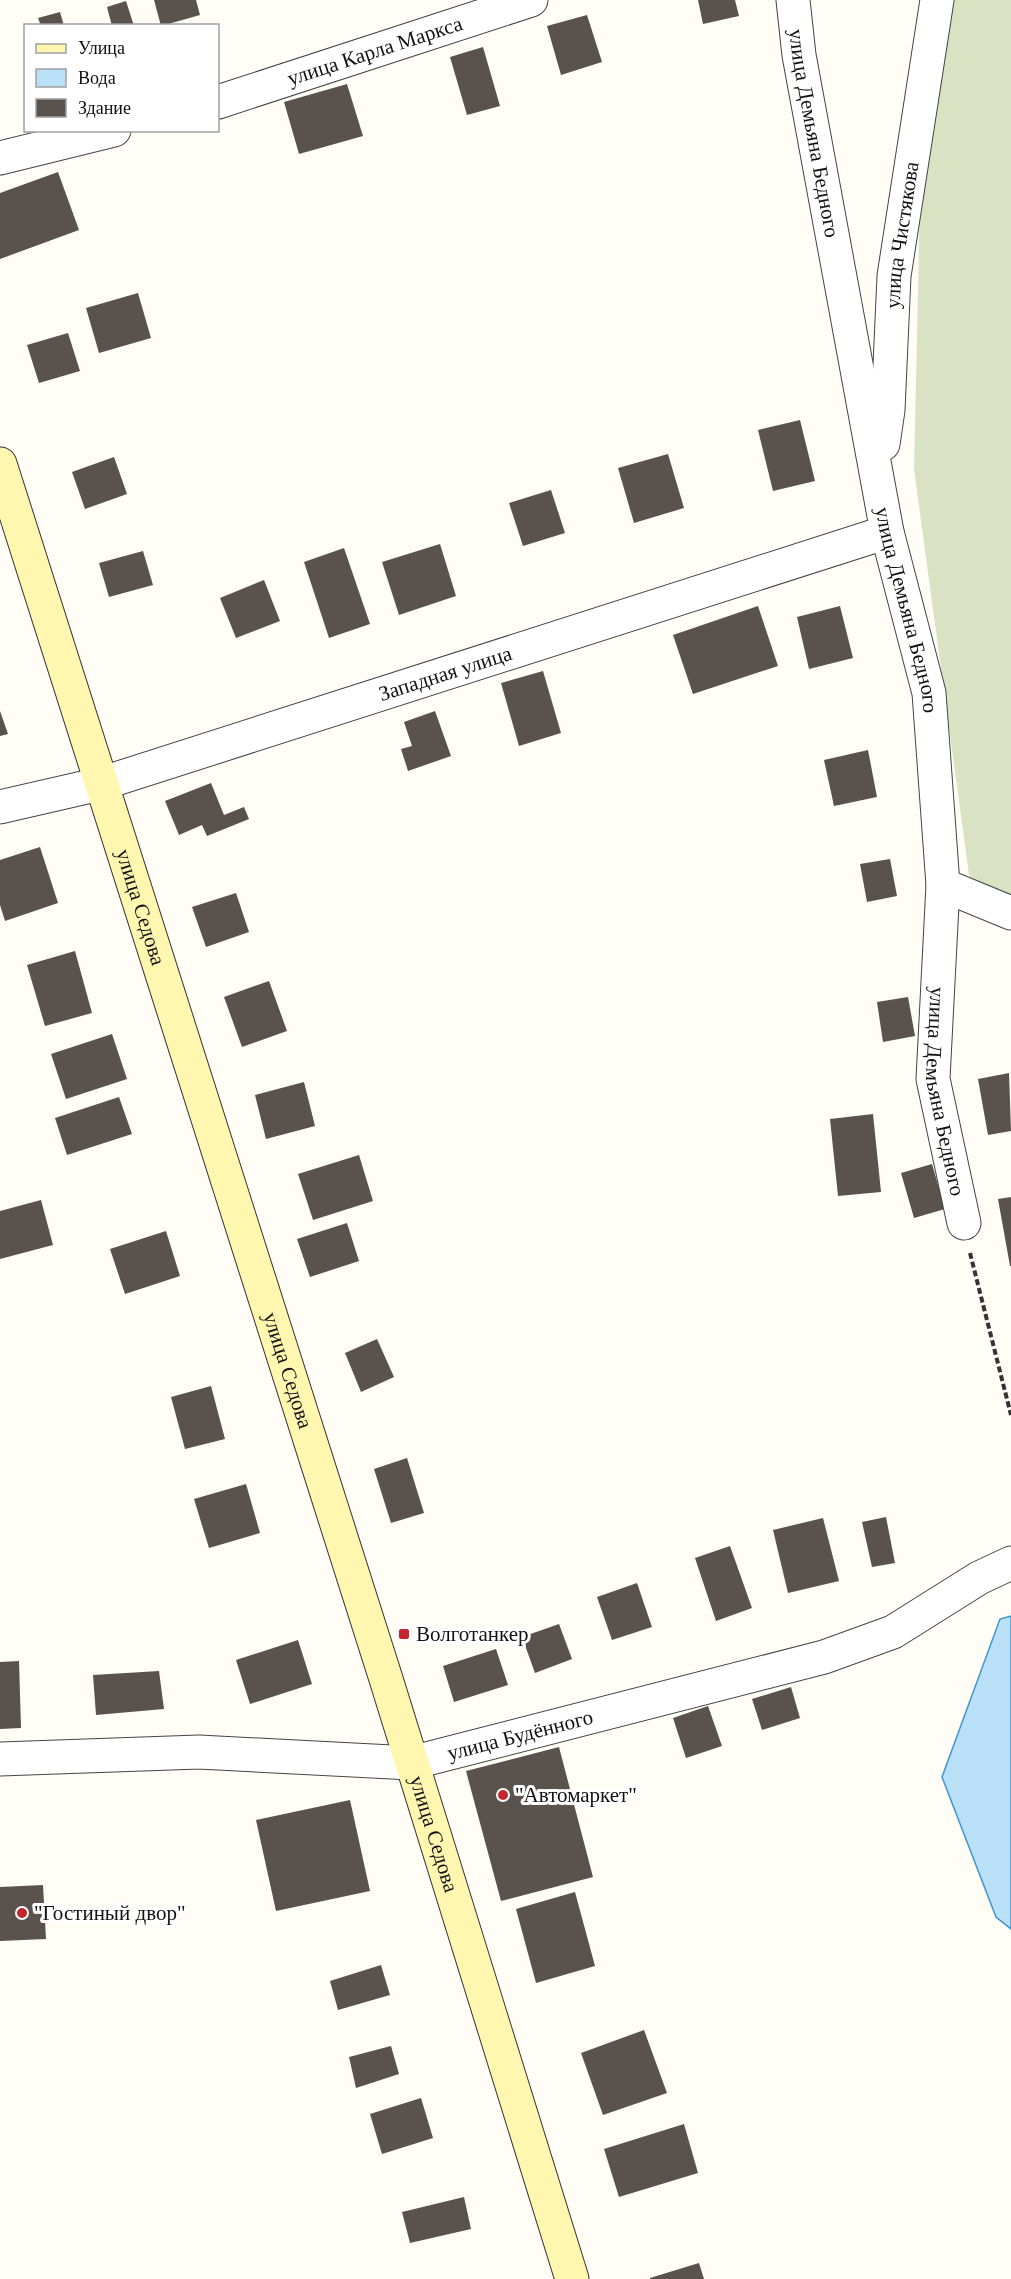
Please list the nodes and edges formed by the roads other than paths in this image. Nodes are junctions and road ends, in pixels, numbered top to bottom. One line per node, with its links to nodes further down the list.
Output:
1 (531, 0): 4 (street, улица Карла Маркса)
2 (794, 0): 8 (street, улица Демьяна Бедного)
3 (937, 0): 8 (street, улица Чистякова)
4 (219, 102)
5 (106, 132): 6 (street)
6 (0, 158)
7 (0, 464): 10 (main road, улица Седова)
8 (878, 472): 9 (street, улица Демьяна Бедного)
9 (887, 532): 10 (street, Западная улица); 12 (street, улица Демьяна Бедного)
10 (100, 784): 11 (street, Западная улица); 17 (main road, улица Седова)
11 (0, 807)
12 (943, 885): 13 (street); 14 (street, улица Демьяна Бедного)
13 (1011, 913)
14 (964, 1223)
15 (1011, 1563): 17 (street, улица Будённого)
16 (0, 1759): 17 (street, улица Будённого)
17 (411, 1762): 18 (main road, улица Седова)
18 (572, 2279)

